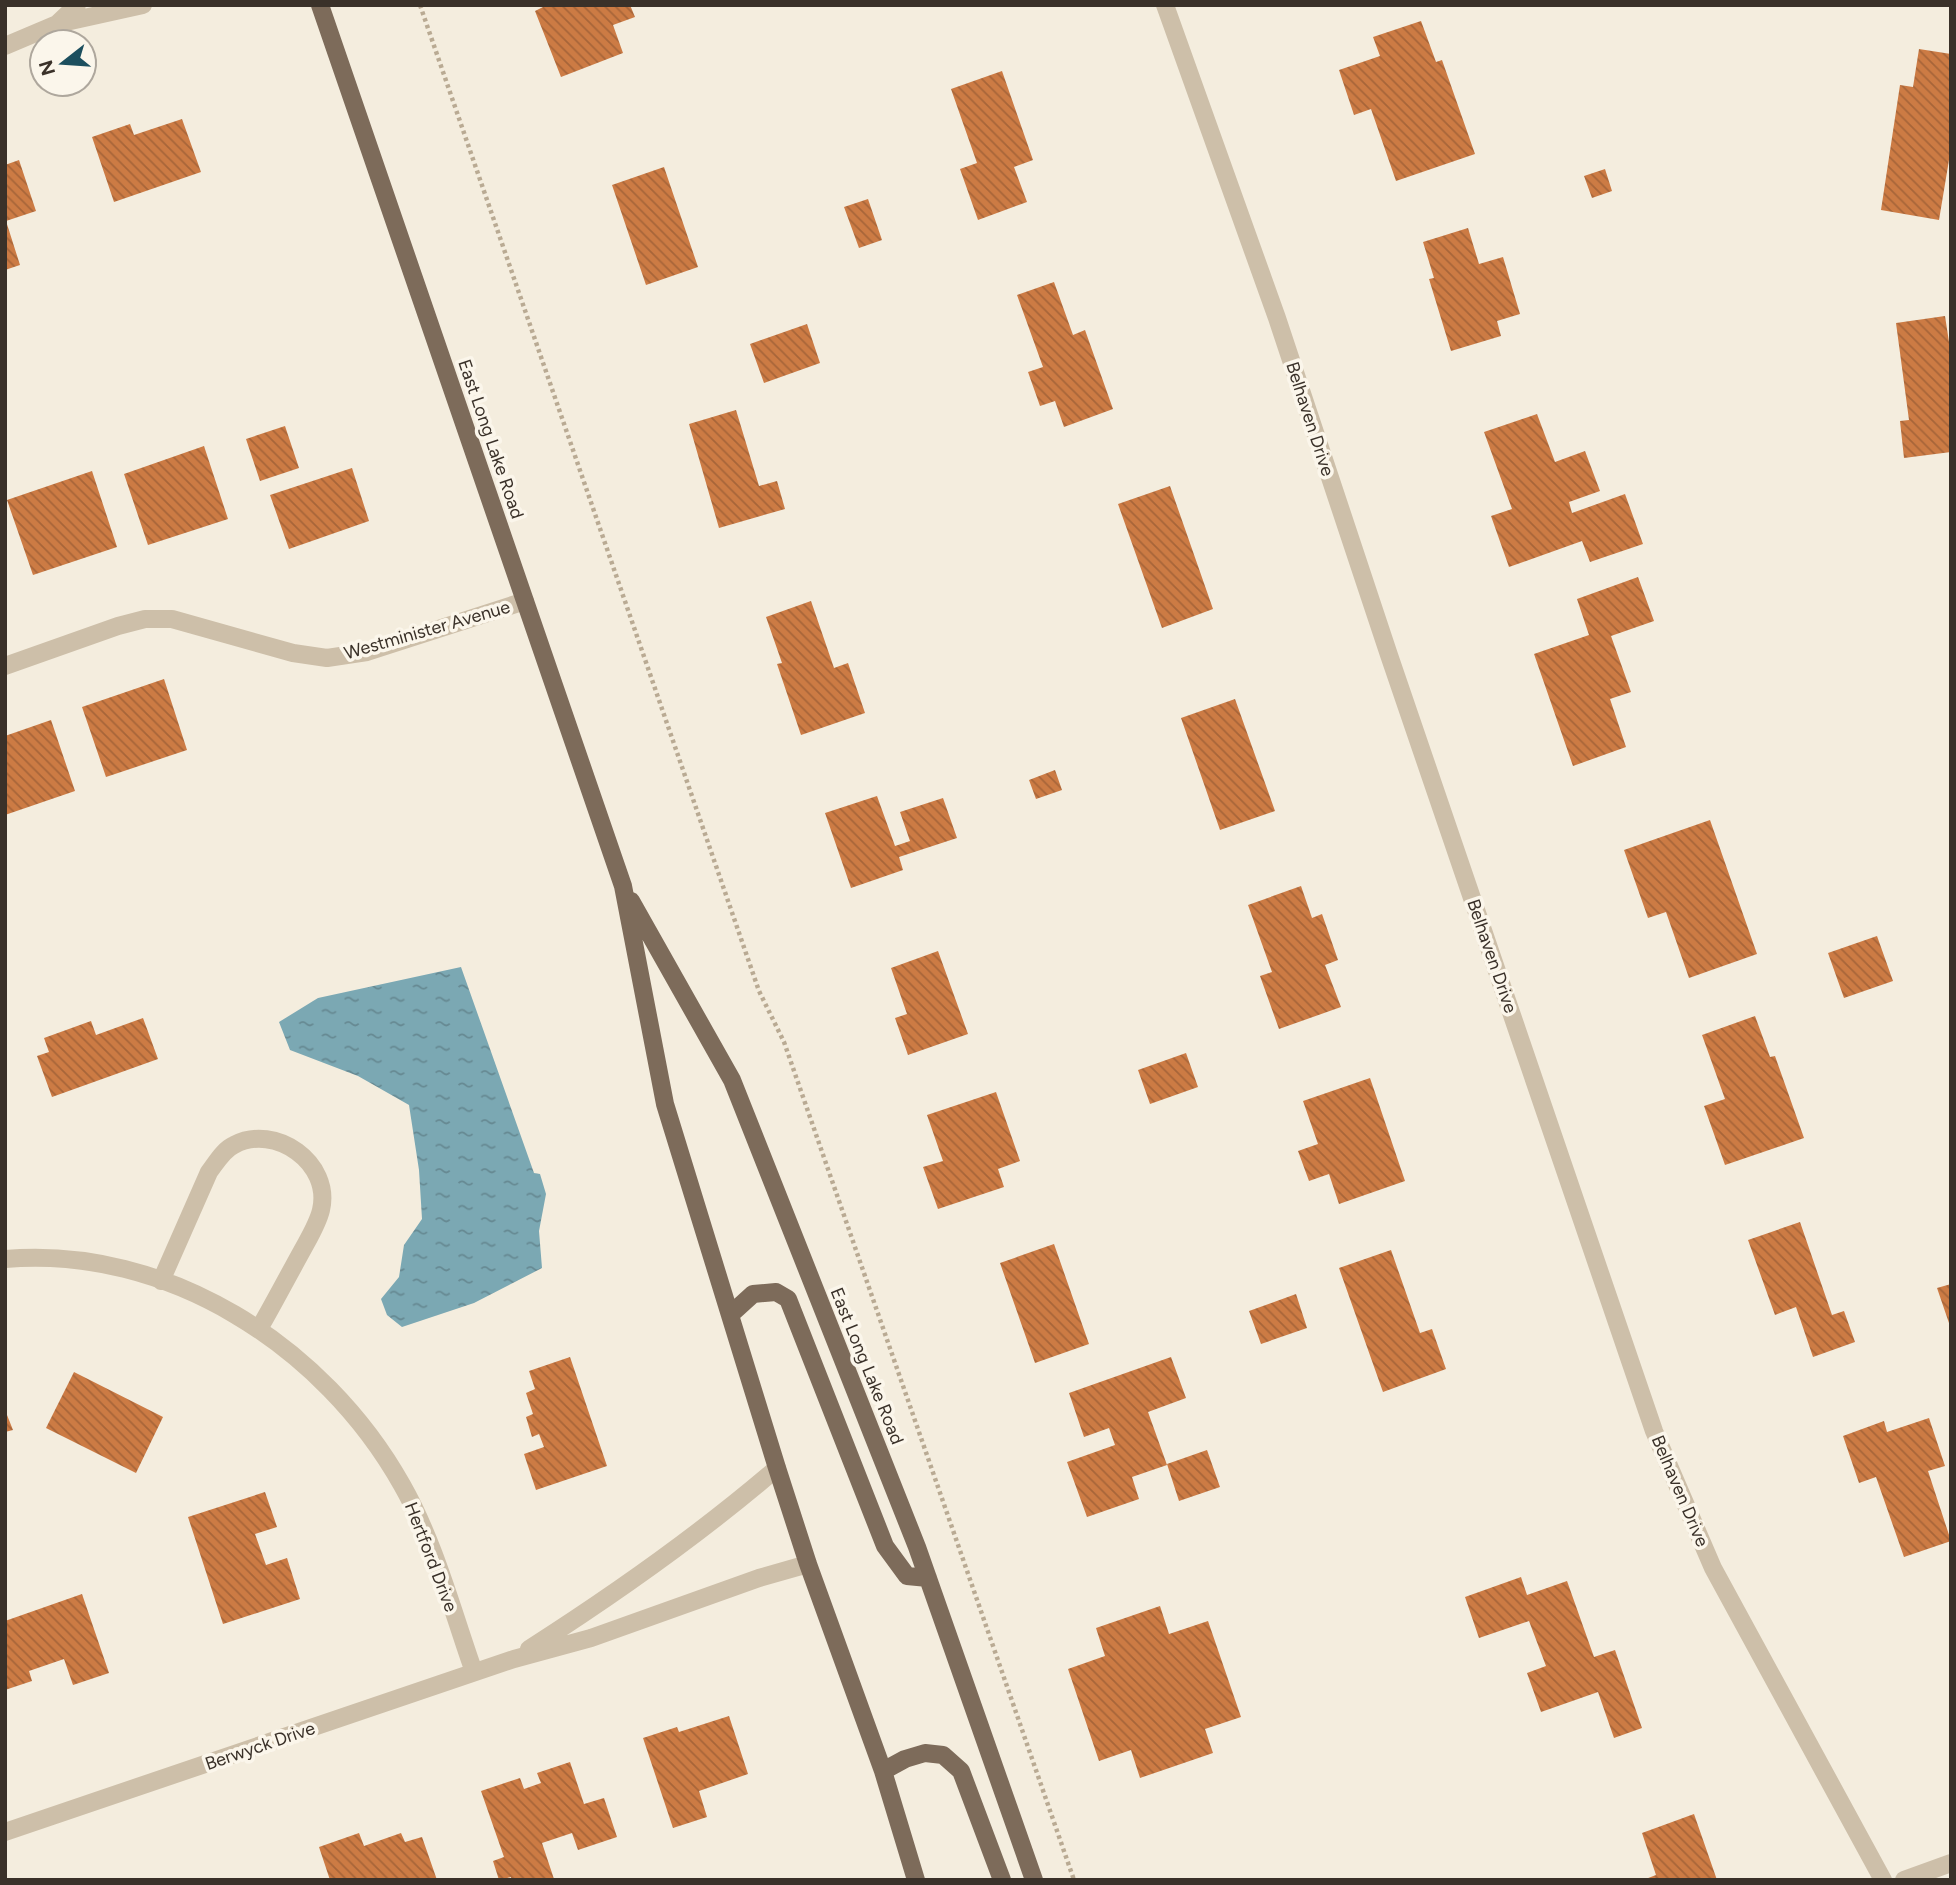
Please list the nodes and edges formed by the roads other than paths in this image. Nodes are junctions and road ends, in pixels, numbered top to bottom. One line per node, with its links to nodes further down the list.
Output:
1 (76, 5): 5 (street)
2 (143, 5): 5 (street)
3 (320, 5): 7 (main road, East Long Lake Road)
4 (1165, 5): 25 (street, Belhaven Drive)
5 (57, 23): 6 (street)
6 (5, 47)
7 (525, 601): 8 (street, Westminister Avenue); 9 (main road, East Long Lake Road)
8 (5, 666)
9 (623, 886): 12 (main road, East Long Lake Road); 16 (main road, East Long Lake Road)
10 (5, 1259): 11 (street, Hertford Drive)
11 (161, 1281): 13 (street, Hertford Drive); 13 (street)
12 (732, 1314): 14 (main road, East Long Lake Road); 16 (main road)
13 (259, 1329): 18 (street, Hertford Drive)
14 (777, 1468): 15 (main road, East Long Lake Road); 17 (street, Berwyck Drive)
15 (808, 1563): 17 (street, Berwyck Drive); 19 (main road, East Long Lake Road)
16 (928, 1578): 24 (main road, East Long Lake Road)
17 (514, 1659): 18 (street, Berwyck Drive)
18 (474, 1672): 20 (street, Berwyck Drive)
19 (883, 1771): 22 (main road, East Long Lake Road); 23 (main road)
20 (5, 1832)
21 (1951, 1863): 26 (street)
22 (916, 1880)
23 (1002, 1880)
24 (1034, 1880)
25 (1883, 1880)
26 (1903, 1880)

